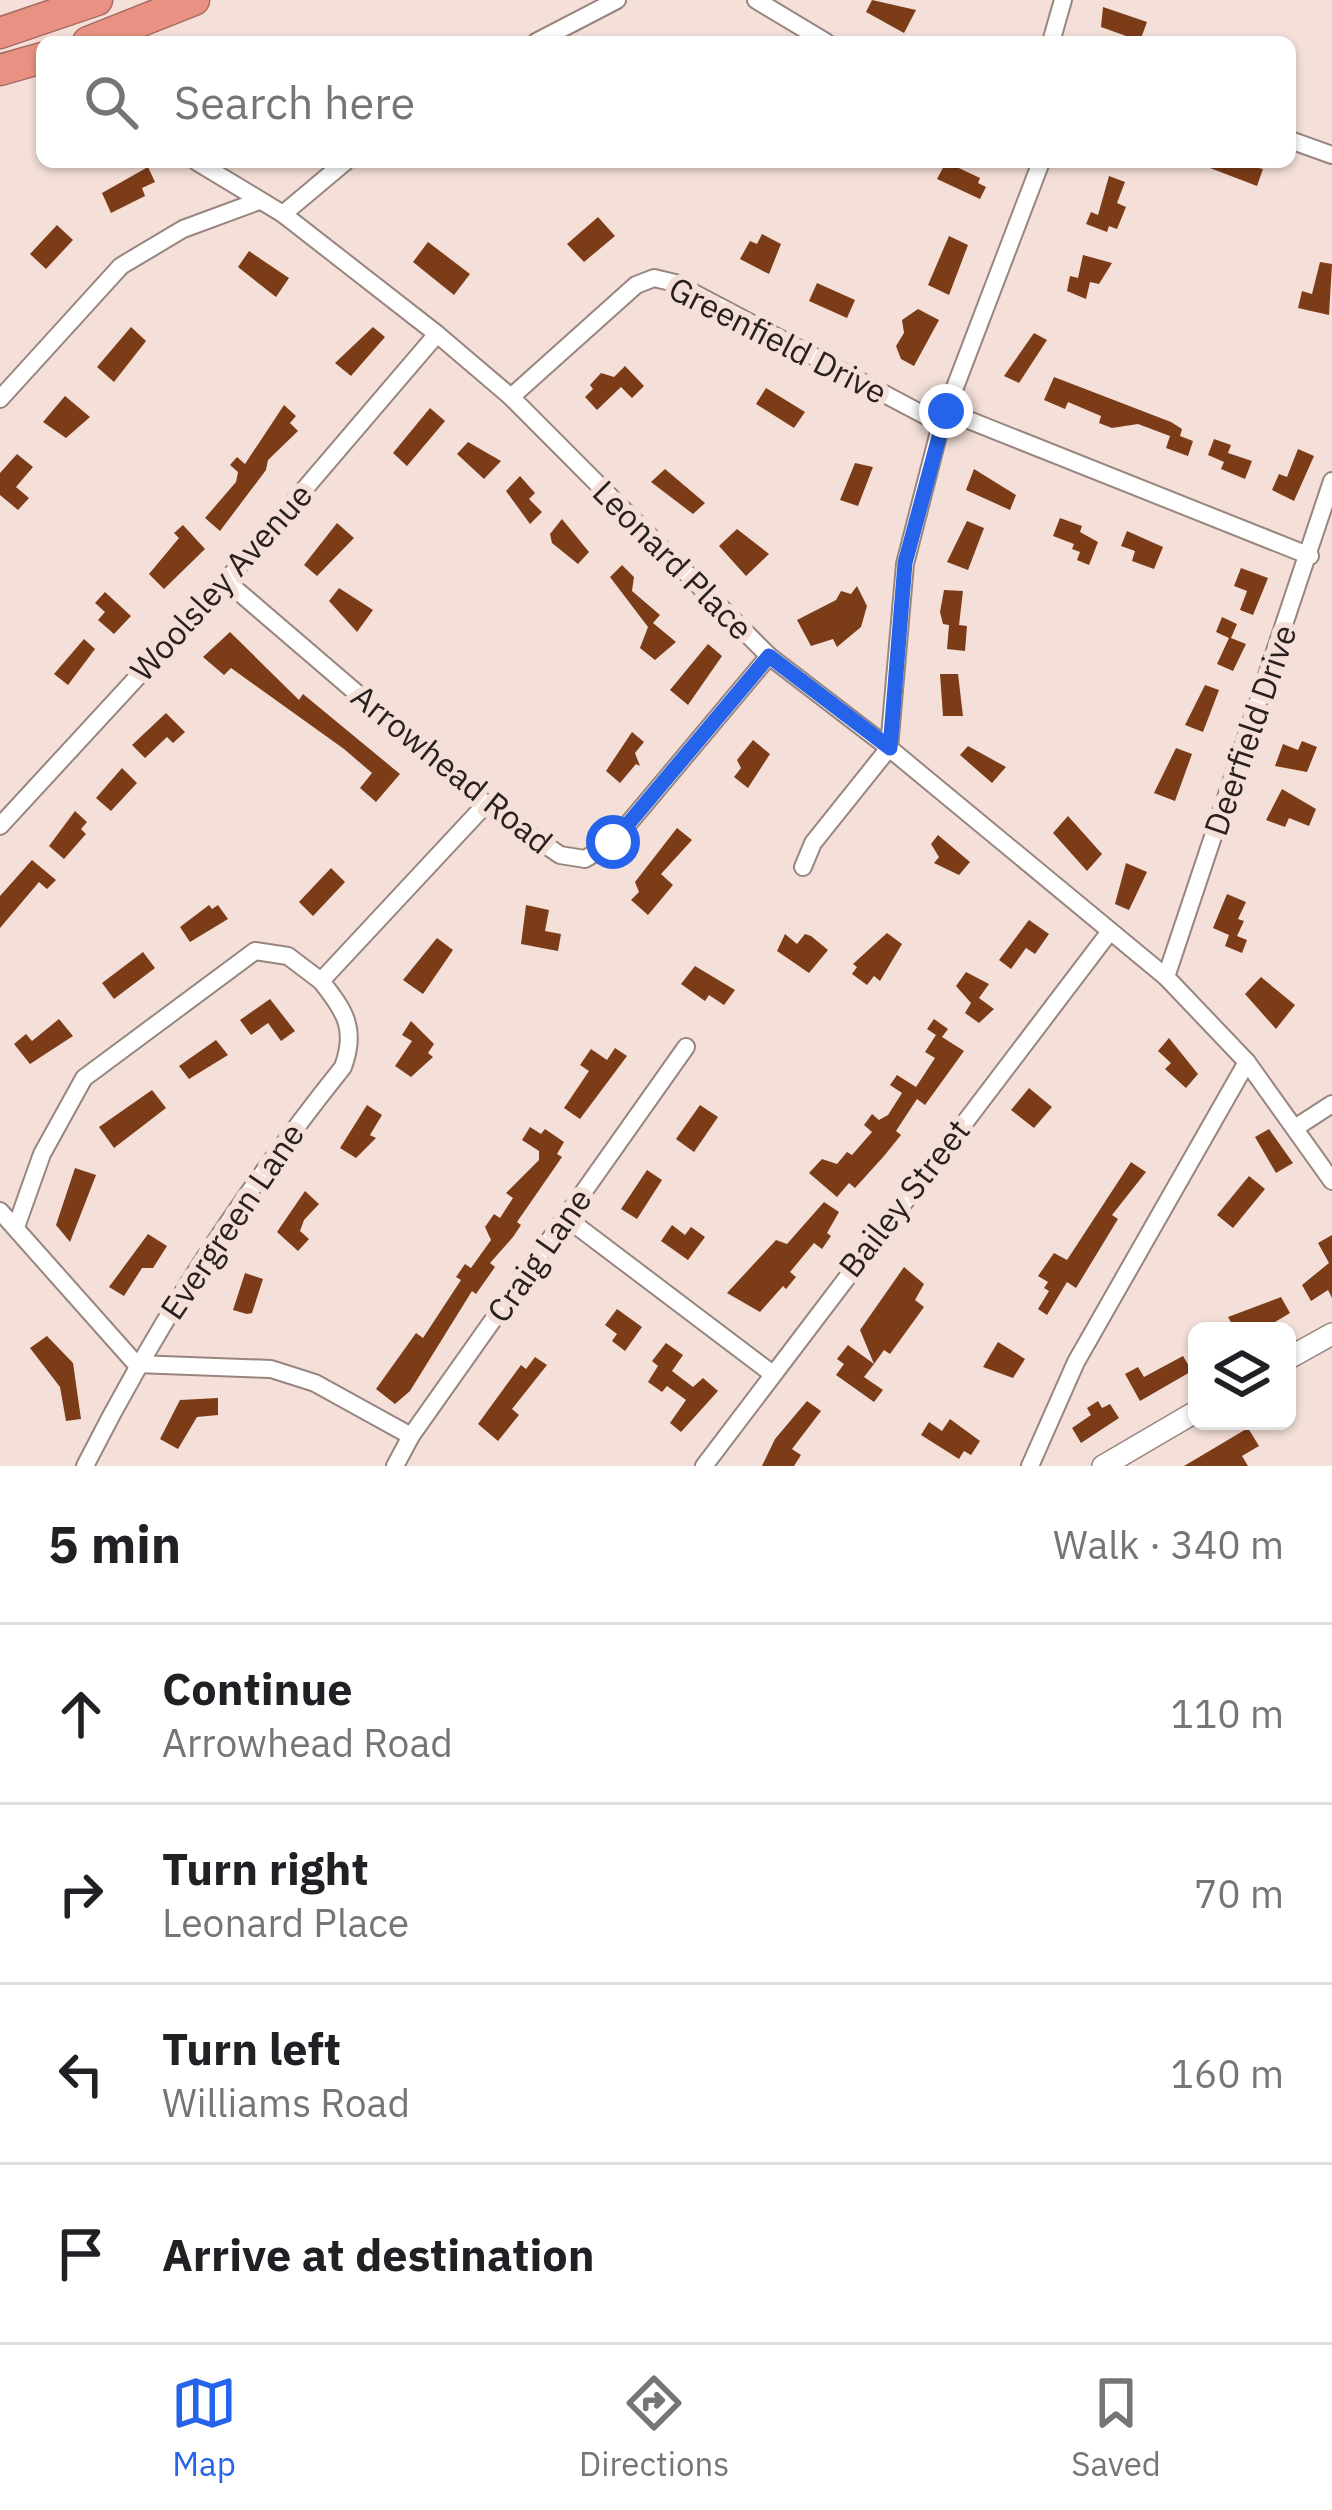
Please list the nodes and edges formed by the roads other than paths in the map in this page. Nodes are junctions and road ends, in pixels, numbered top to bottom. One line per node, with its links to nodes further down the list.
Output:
1 (97, 0): 6 (highway)
2 (194, 0): 7 (highway)
3 (617, 0): 8 (street)
4 (756, 0): 9 (street)
5 (1063, 0): 10 (street)
6 (0, 33)
7 (103, 36)
8 (548, 36)
9 (816, 36)
10 (1053, 36)
11 (36, 60): 12 (highway)
12 (0, 70)
13 (1296, 142): 14 (street)
14 (1332, 155)
15 (207, 168): 18 (street, Leonard Place)
16 (338, 168): 19 (street)
17 (1035, 168): 23 (street)
18 (259, 201): 19 (street, Leonard Place); 22 (street)
19 (284, 214): 20 (street, Leonard Place)
20 (437, 334): 21 (street, Leonard Place); 26 (street, Woolsley Avenue)
21 (511, 397): 23 (street, Greenfield Drive); 27 (street, Leonard Place)
22 (0, 399)
23 (943, 417): 25 (street, Greenfield Drive); 28 (street)
24 (1332, 481): 25 (street, Deerfield Drive)
25 (1310, 556): 33 (street, Deerfield Drive)
26 (226, 581): 29 (street, Arrowhead Road); 30 (street, Woolsley Avenue)
27 (769, 656): 28 (street, Leonard Place); 29 (street, Arrowhead Road)
28 (890, 748): 31 (street); 32 (street, Leonard Place)
29 (486, 805): 34 (street)
30 (0, 826)
31 (802, 868)
32 (1108, 934): 33 (street, Leonard Place); 46 (street, Bailey Street)
33 (1166, 977): 36 (street, Leonard Place)
34 (321, 981): 42 (street); 45 (street, Evergreen Lane)
35 (686, 1047): 41 (street, Craig Lane)
36 (1247, 1062): 38 (street, Leonard Place); 52 (street)
37 (1332, 1105): 38 (street)
38 (1298, 1126): 39 (street, Leonard Place)
39 (1332, 1181)
40 (0, 1211): 42 (street)
41 (565, 1217): 46 (street); 48 (street, Craig Lane)
42 (16, 1227): 45 (street)
43 (1332, 1334): 44 (street)
44 (1296, 1354)
45 (136, 1364): 48 (street); 49 (street, Evergreen Lane)
46 (770, 1372): 51 (street, Bailey Street)
47 (1188, 1416): 53 (street)
48 (411, 1436): 50 (street, Craig Lane)
49 (85, 1466)
50 (395, 1466)
51 (704, 1466)
52 (1030, 1466)
53 (1103, 1466)

